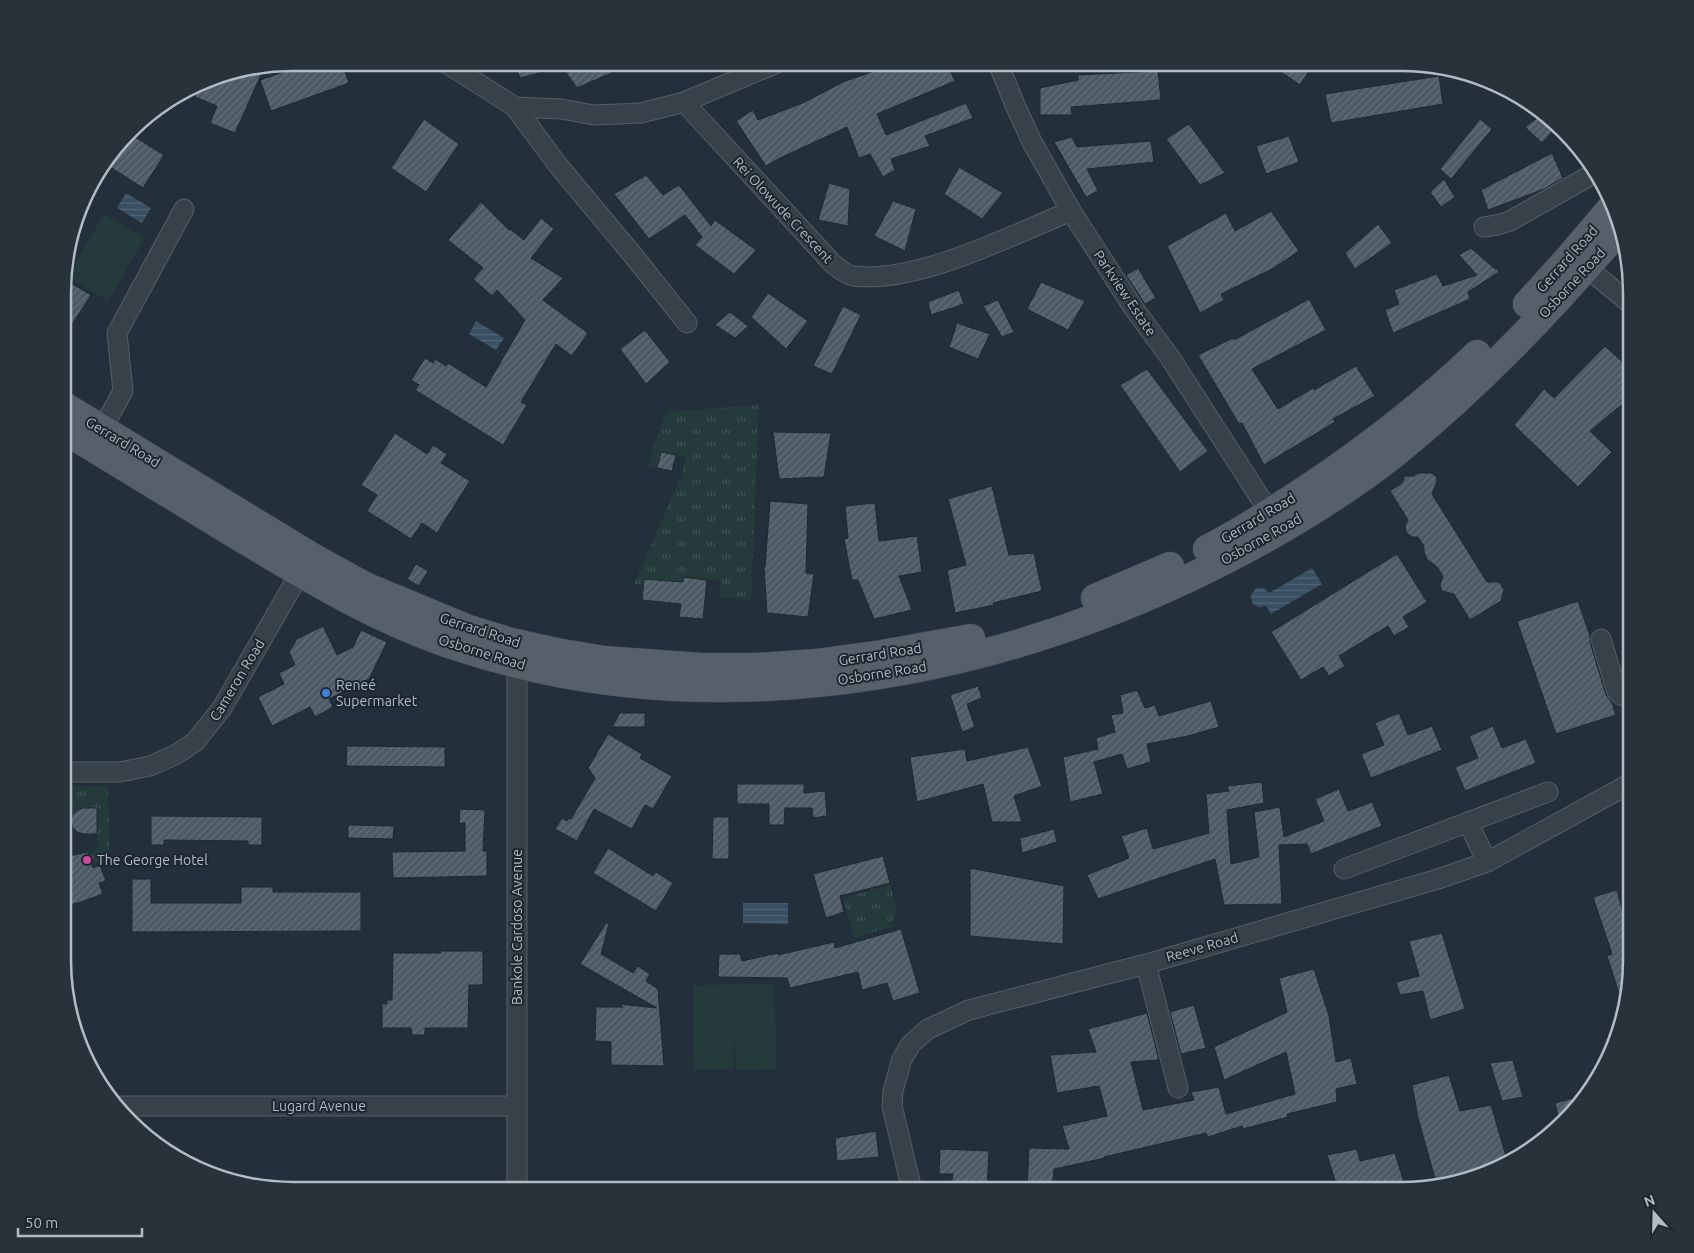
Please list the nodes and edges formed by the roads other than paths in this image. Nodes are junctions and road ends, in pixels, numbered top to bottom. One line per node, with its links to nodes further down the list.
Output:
1 (459, 71): 5 (street)
2 (758, 71): 4 (street)
3 (1006, 71): 8 (street, Parkview Estate)
4 (684, 102): 5 (street); 8 (street, Rei Olowude Crescent)
5 (515, 107): 14 (street)
6 (1589, 176): 10 (street)
7 (184, 209): 16 (street)
8 (1071, 211): 18 (street, Parkview Estate)
9 (1608, 213): 18 (main road, Gerrard Road)
10 (1484, 227)
11 (1615, 235): 12 (main road, Osborne Road)
12 (1587, 268): 13 (street); 21 (main road, Osborne Road)
13 (1623, 297)
14 (687, 322)
15 (71, 410): 16 (main road, Gerrard Road)
16 (102, 429): 18 (main road, Gerrard Road)
17 (71, 434): 19 (main road, Osborne Road)
18 (1270, 513)
19 (300, 573): 21 (main road, Osborne Road); 23 (street, Cameron Road)
20 (1601, 639): 22 (street)
21 (517, 664): 32 (street, Bankole Cardoso Avenue)
22 (1623, 696)
23 (71, 772)
24 (1623, 786): 27 (street, Reeve Road)
25 (1548, 792): 26 (street)
26 (1468, 822): 27 (street); 28 (street)
27 (1487, 862): 29 (street, Reeve Road)
28 (1344, 869)
29 (1146, 964): 30 (street); 34 (street, Reeve Road)
30 (1178, 1088)
31 (126, 1106): 32 (street, Lugard Avenue)
32 (516, 1106): 33 (street, Bankole Cardoso Avenue)
33 (516, 1182)
34 (910, 1182)

